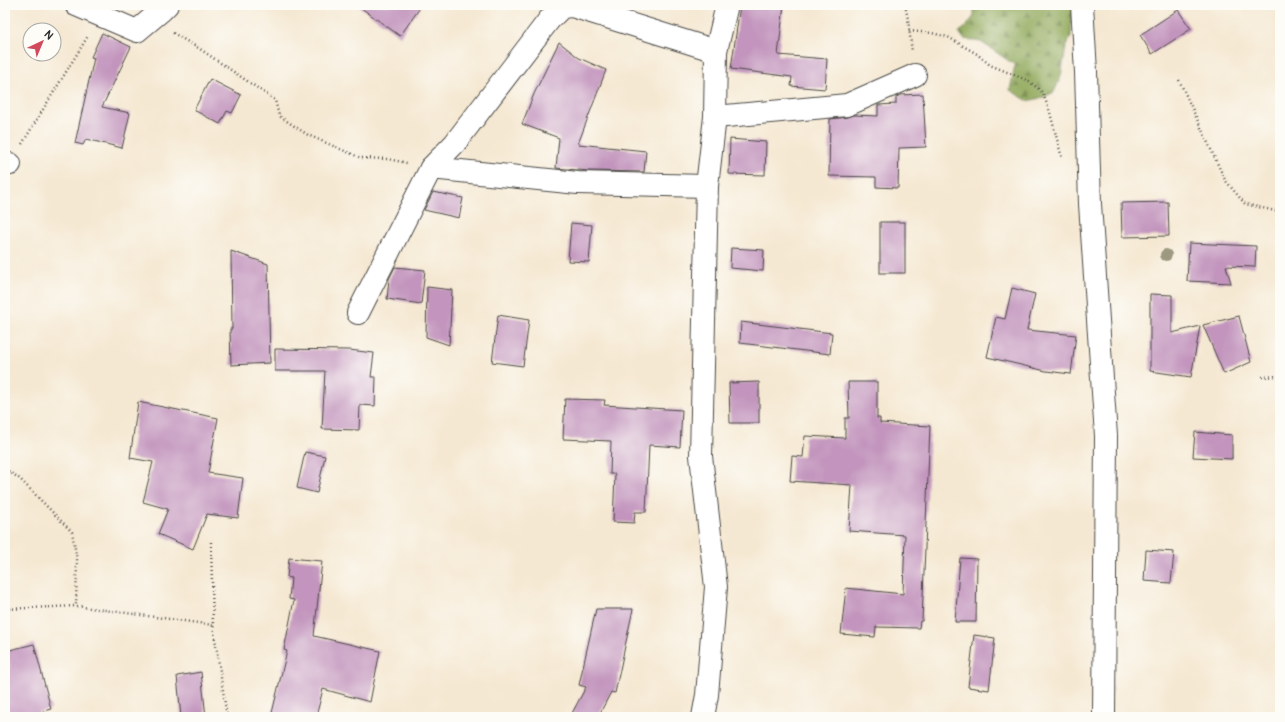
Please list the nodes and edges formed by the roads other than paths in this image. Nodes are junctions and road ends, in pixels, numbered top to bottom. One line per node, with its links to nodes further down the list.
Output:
1 (76, 5): 2 (street)
2 (167, 5)
3 (726, 5): 5 (street)
4 (1082, 5): 12 (street)
5 (716, 51): 7 (street); 8 (street)
6 (915, 75): 7 (street)
7 (715, 117): 9 (street)
8 (431, 168): 9 (street); 10 (street)
9 (707, 186): 11 (street)
10 (358, 313)
11 (703, 717)
12 (1104, 717)

